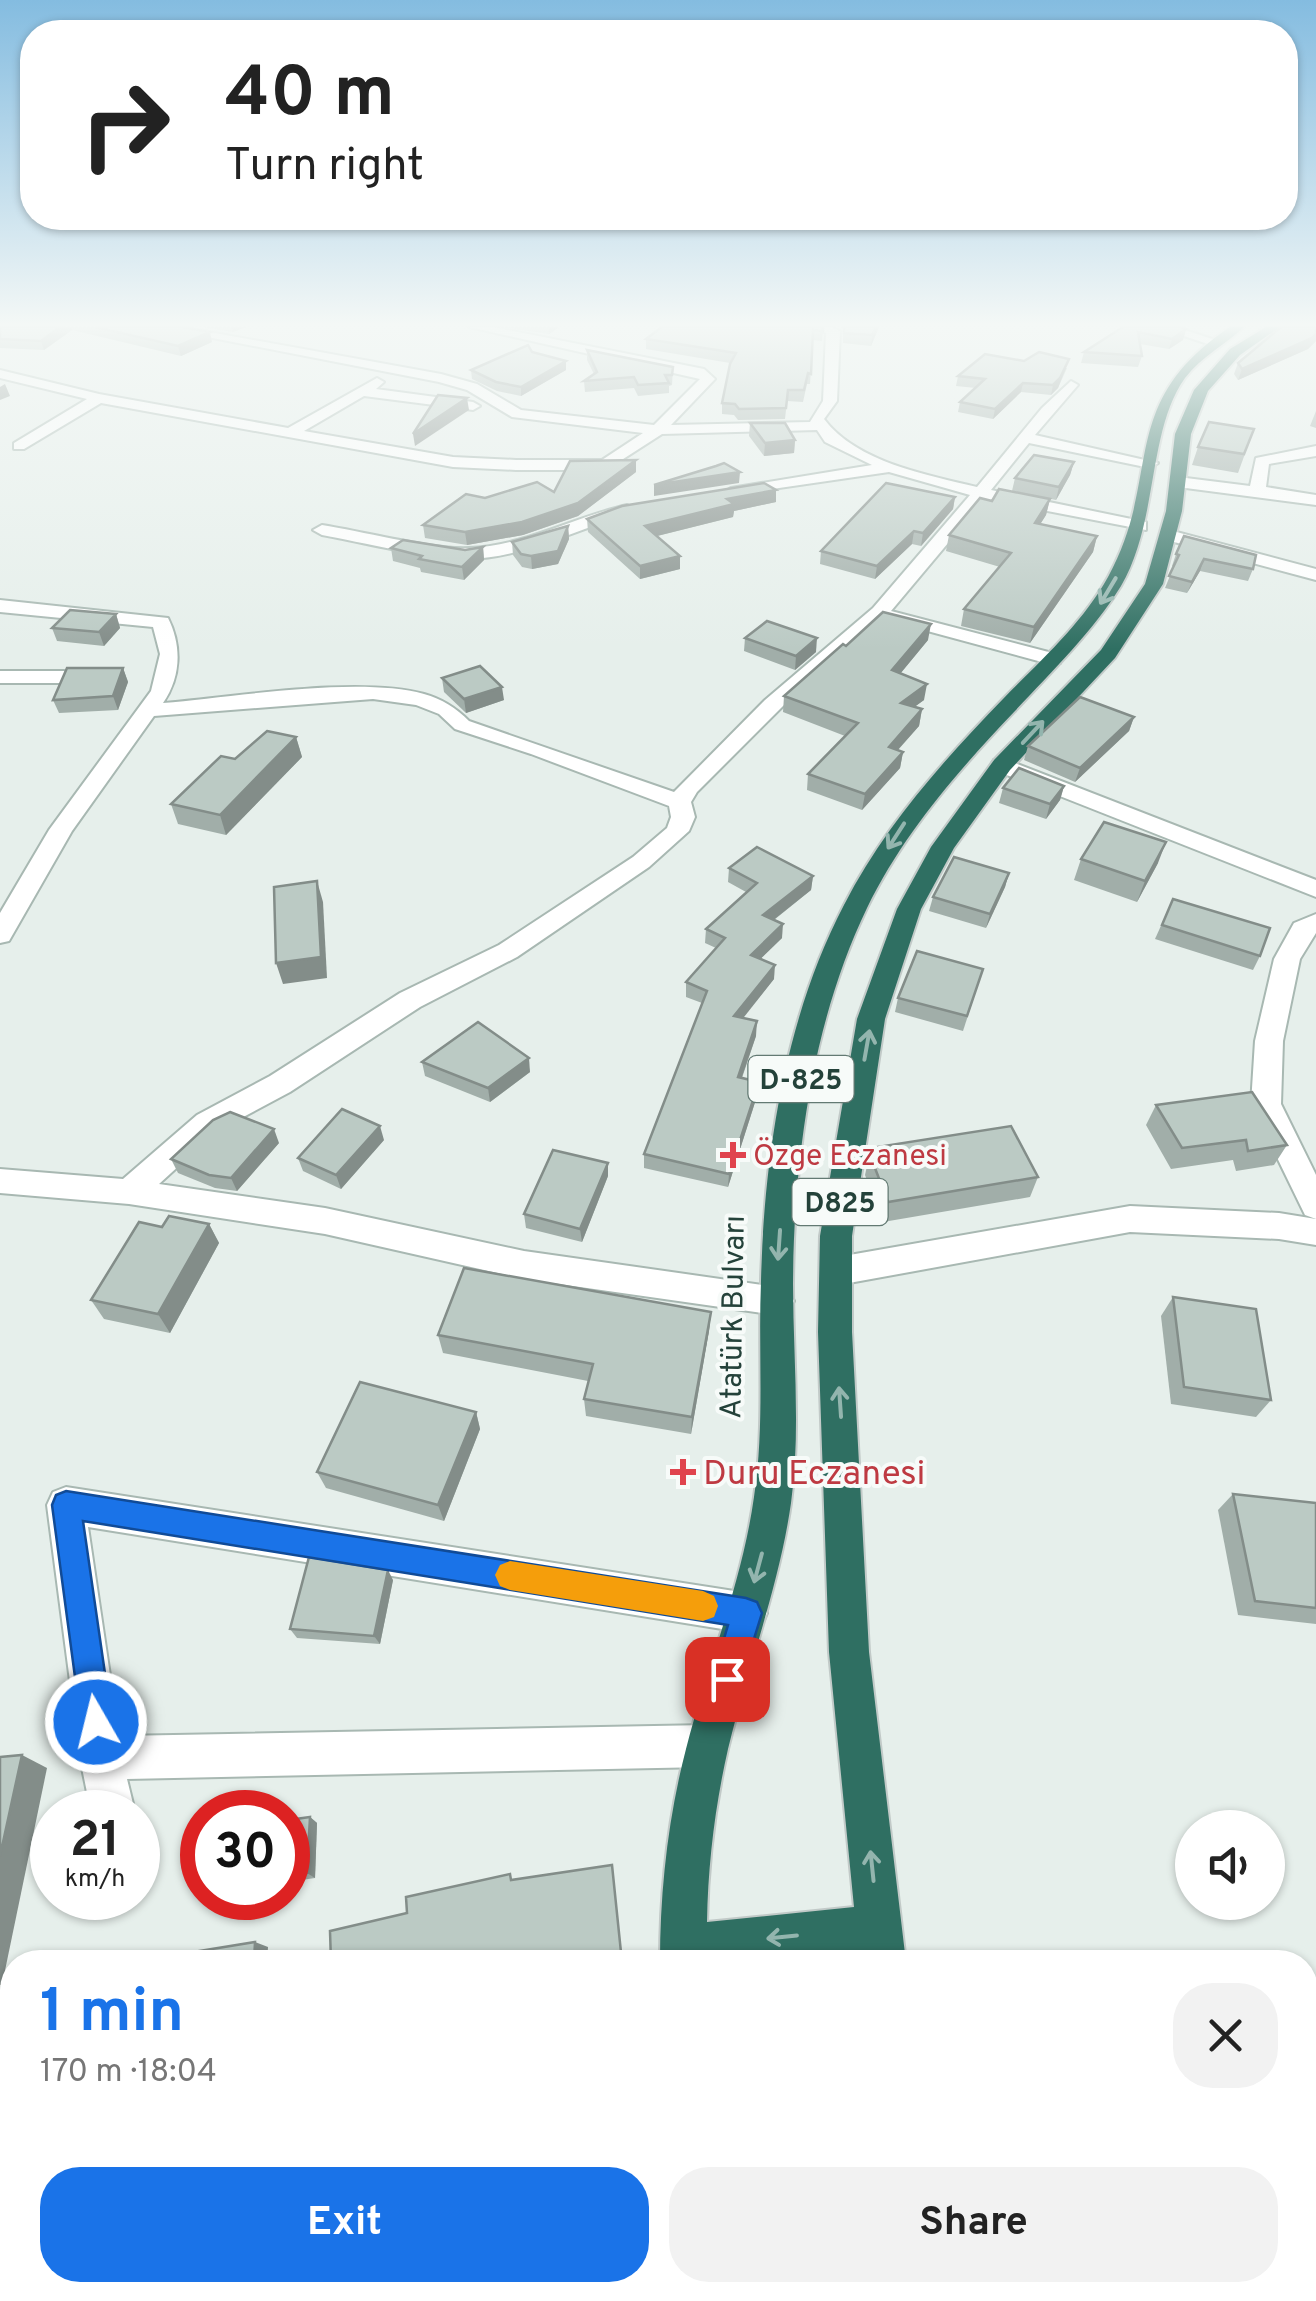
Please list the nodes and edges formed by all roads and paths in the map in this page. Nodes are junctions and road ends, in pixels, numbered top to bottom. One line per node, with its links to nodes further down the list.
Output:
1 (38, 434): 9 (street)
2 (314, 434): 3 (street)
3 (651, 434)
4 (825, 434): 12 (street)
5 (1029, 434): 8 (street)
6 (1156, 434): 11 (highway, Atatürk Bulvarı / D-825)
7 (1183, 434): 13 (highway, Atatürk Bulvarı / D-825)
8 (1026, 438): 11 (street); 14 (street)
9 (19, 446)
10 (1316, 452): 15 (street)
11 (1150, 463): 20 (highway, Atatürk Bulvarı / D-825)
12 (886, 468): 14 (street); 16 (street)
13 (1178, 482): 15 (street); 20 (highway, Atatürk Bulvarı / D-825)
14 (981, 491): 20 (street); 23 (street)
15 (1261, 491): 17 (street)
16 (708, 497)
17 (1316, 500)
18 (654, 506): 19 (street)
19 (322, 530)
20 (1154, 531): 21 (street); 24 (highway, Atatürk Bulvarı / D-825, one-way to 24); 28 (highway, Atatürk Bulvarı / D825, one-way to 20)
21 (1316, 576)
22 (3, 609): 27 (street)
23 (878, 614): 24 (street); 29 (street)
24 (1053, 659): 38 (highway, Atatürk Bulvarı / D-825, one-way to 38)
25 (0, 677): 26 (street)
26 (64, 677)
27 (147, 710): 29 (street); 32 (street)
28 (1002, 765): 30 (street); 37 (highway, Atatürk Bulvarı / D825, one-way to 28)
29 (680, 802): 34 (street)
30 (1316, 889)
31 (1316, 922): 35 (street)
32 (0, 935)
33 (0, 1181): 34 (street)
34 (129, 1192): 38 (street)
35 (1316, 1206)
36 (1316, 1232): 37 (street)
37 (838, 1271): 43 (highway, Atatürk Bulvarı / D825, one-way to 37)
38 (777, 1301): 39 (highway, Atatürk Bulvarı / D-825, one-way to 39)
39 (746, 1613): 40 (highway, Atatürk Bulvarı / D-825); 41 (street)
40 (707, 1746): 41 (street); 44 (highway, Atatürk Bulvarı / D-825)
41 (101, 1758): 42 (street)
42 (108, 1790)
43 (881, 1945): 45 (highway, one-way to 45)
44 (683, 1950)
45 (782, 1950)

